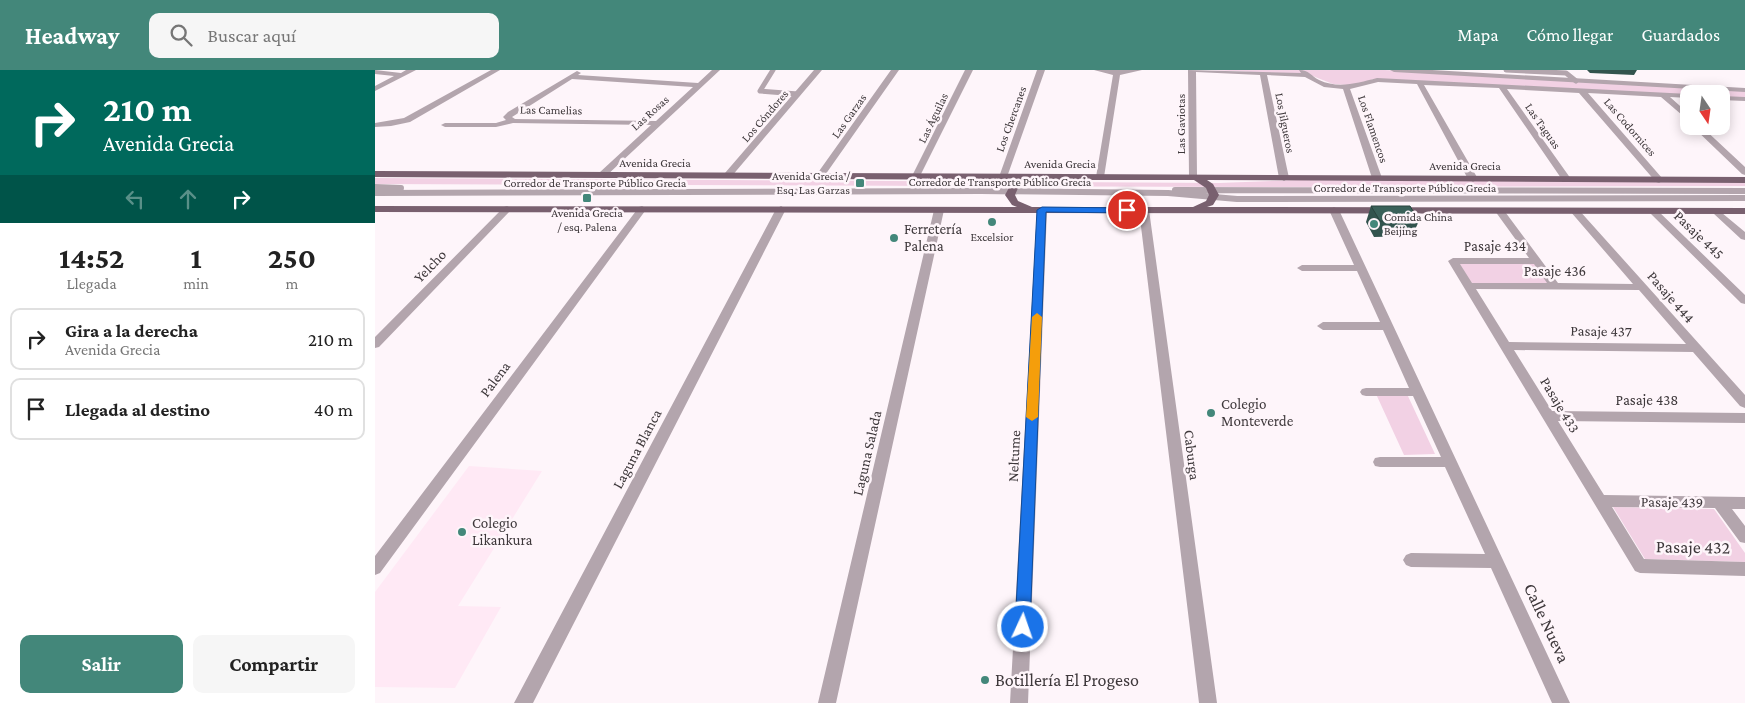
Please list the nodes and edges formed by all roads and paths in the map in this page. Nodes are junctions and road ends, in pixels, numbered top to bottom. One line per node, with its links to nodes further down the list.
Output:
1 (412, 70): 21 (street)
2 (496, 70): 40 (street)
3 (581, 70): 22 (street)
4 (716, 70): 26 (street, Las Rosas)
5 (773, 70): 32 (lane)
6 (819, 70): 32 (street, Los Cóndores)
7 (895, 70): 47 (street, Las Garzas)
8 (969, 70): 48 (street, Las Águilas)
9 (1041, 70): 49 (street, Los Chercanes)
10 (1098, 70): 18 (street)
11 (1138, 70): 18 (street)
12 (1192, 70): 19 (street); 52 (street, Las Gaviotas)
13 (1375, 70): 23 (street)
14 (1394, 70): 16 (street)
15 (1506, 70): 24 (lane)
16 (1416, 71): 24 (street)
17 (375, 72): 21 (street)
18 (1117, 73): 51 (street)
19 (1263, 73): 20 (street); 53 (street, Los Jilgueros)
20 (1305, 73): 28 (street)
21 (403, 75): 29 (street)
22 (570, 78): 26 (street); 38 (street)
23 (1377, 80): 25 (street); 28 (street)
24 (1576, 81): 31 (street)
25 (1419, 82): 27 (street); 55 (street)
26 (699, 85): 39 (street, Las Rosas)
27 (1501, 86): 30 (street); 56 (street, Las Taguas)
28 (1346, 87): 54 (street, Los Flamencos)
29 (375, 89)
30 (1582, 90): 33 (street); 57 (street, Las Codornices)
31 (1745, 90)
32 (798, 94): 46 (street, Los Cóndores)
33 (1663, 95): 34 (street); 37 (street)
34 (1680, 96)
35 (1730, 98): 36 (street)
36 (1745, 99)
37 (1680, 111)
38 (513, 121): 39 (street, Las Camelias); 41 (street, Las Camelias)
39 (657, 124): 45 (street, Las Rosas)
40 (375, 125)
41 (445, 125)
42 (1706, 135): 43 (street)
43 (1745, 172)
44 (375, 174): 45 (main road, Avenida Grecia)
45 (602, 175): 46 (main road, Avenida Grecia)
46 (728, 176): 47 (main road, Avenida Grecia)
47 (820, 176): 48 (main road, Avenida Grecia)
48 (916, 176): 49 (main road, Avenida Grecia)
49 (1003, 177): 50 (main road, Avenida Grecia)
50 (1048, 177): 51 (main road, Avenida Grecia); 60 (main road)
51 (1100, 177): 52 (main road, Avenida Grecia)
52 (1193, 178): 53 (main road, Avenida Grecia); 63 (main road)
53 (1284, 178): 54 (main road, Avenida Grecia)
54 (1377, 178): 55 (main road, Avenida Grecia)
55 (1473, 179): 56 (main road, Avenida Grecia)
56 (1566, 179): 57 (main road, Avenida Grecia)
57 (1659, 180): 58 (main road, Avenida Grecia)
58 (1745, 180)
59 (375, 187): 60 (lane, Corredor de Transporte Público Grecia)
60 (1011, 190): 62 (lane, Corredor de Transporte Público Grecia); 63 (lane, Corredor de Transporte Público Grecia); 70 (main road)
61 (1745, 191): 63 (lane, Corredor de Transporte Público Grecia)
62 (375, 193)
63 (1213, 194): 64 (lane, Corredor de Transporte Público Grecia); 72 (main road)
64 (1745, 198)
65 (375, 209): 66 (main road)
66 (507, 209): 67 (main road); 90 (street, Yelcho)
67 (642, 209): 68 (main road); 107 (street, Palena)
68 (781, 209): 69 (main road); 109 (street, Laguna Blanca)
69 (939, 210): 70 (main road); 110 (street, Laguna Salada)
70 (1042, 210): 71 (main road); 111 (street, Neltume)
71 (1144, 210): 72 (main road); 112 (street, Caburga)
72 (1190, 210): 73 (main road)
73 (1335, 210): 74 (main road); 83 (street, Calle Nueva)
74 (1500, 211): 75 (main road); 81 (street)
75 (1575, 211): 76 (main road); 86 (street, Pasaje 444)
76 (1653, 211): 77 (main road); 87 (street, Pasaje 445)
77 (1716, 211): 78 (main road); 79 (street)
78 (1745, 211)
79 (1745, 237)
80 (1453, 261): 81 (street, Pasaje 434); 84 (street, Pasaje 433)
81 (1537, 261): 85 (street)
82 (1302, 268): 83 (street)
83 (1361, 268): 89 (street, Calle Nueva)
84 (1468, 286): 85 (street, Pasaje 436); 91 (street, Pasaje 433)
85 (1555, 286): 86 (street, Pasaje 436)
86 (1642, 287): 92 (street, Pasaje 444)
87 (1745, 301)
88 (1323, 326): 89 (street)
89 (1388, 326): 94 (street, Calle Nueva)
90 (375, 344)
91 (1505, 346): 92 (street, Pasaje 437); 96 (street, Pasaje 433)
92 (1696, 348): 95 (street, Pasaje 444)
93 (1366, 392): 94 (street)
94 (1418, 392): 99 (street, Calle Nueva)
95 (1745, 403)
96 (1548, 416): 97 (street, Pasaje 438); 100 (street, Pasaje 433)
97 (1745, 418)
98 (1381, 462): 99 (street)
99 (1451, 462): 105 (street, Calle Nueva)
100 (1600, 500): 101 (street, Pasaje 439); 106 (street, Pasaje 433)
101 (1719, 503): 102 (street, Pasaje 439); 103 (street)
102 (1745, 503)
103 (1745, 537)
104 (1411, 560): 105 (street)
105 (1496, 561): 113 (street, Calle Nueva)
106 (1640, 566): 108 (street, Pasaje 432)
107 (375, 568)
108 (1745, 569)
109 (523, 703)
110 (827, 703)
111 (1019, 703)
112 (1208, 703)
113 (1561, 703)

